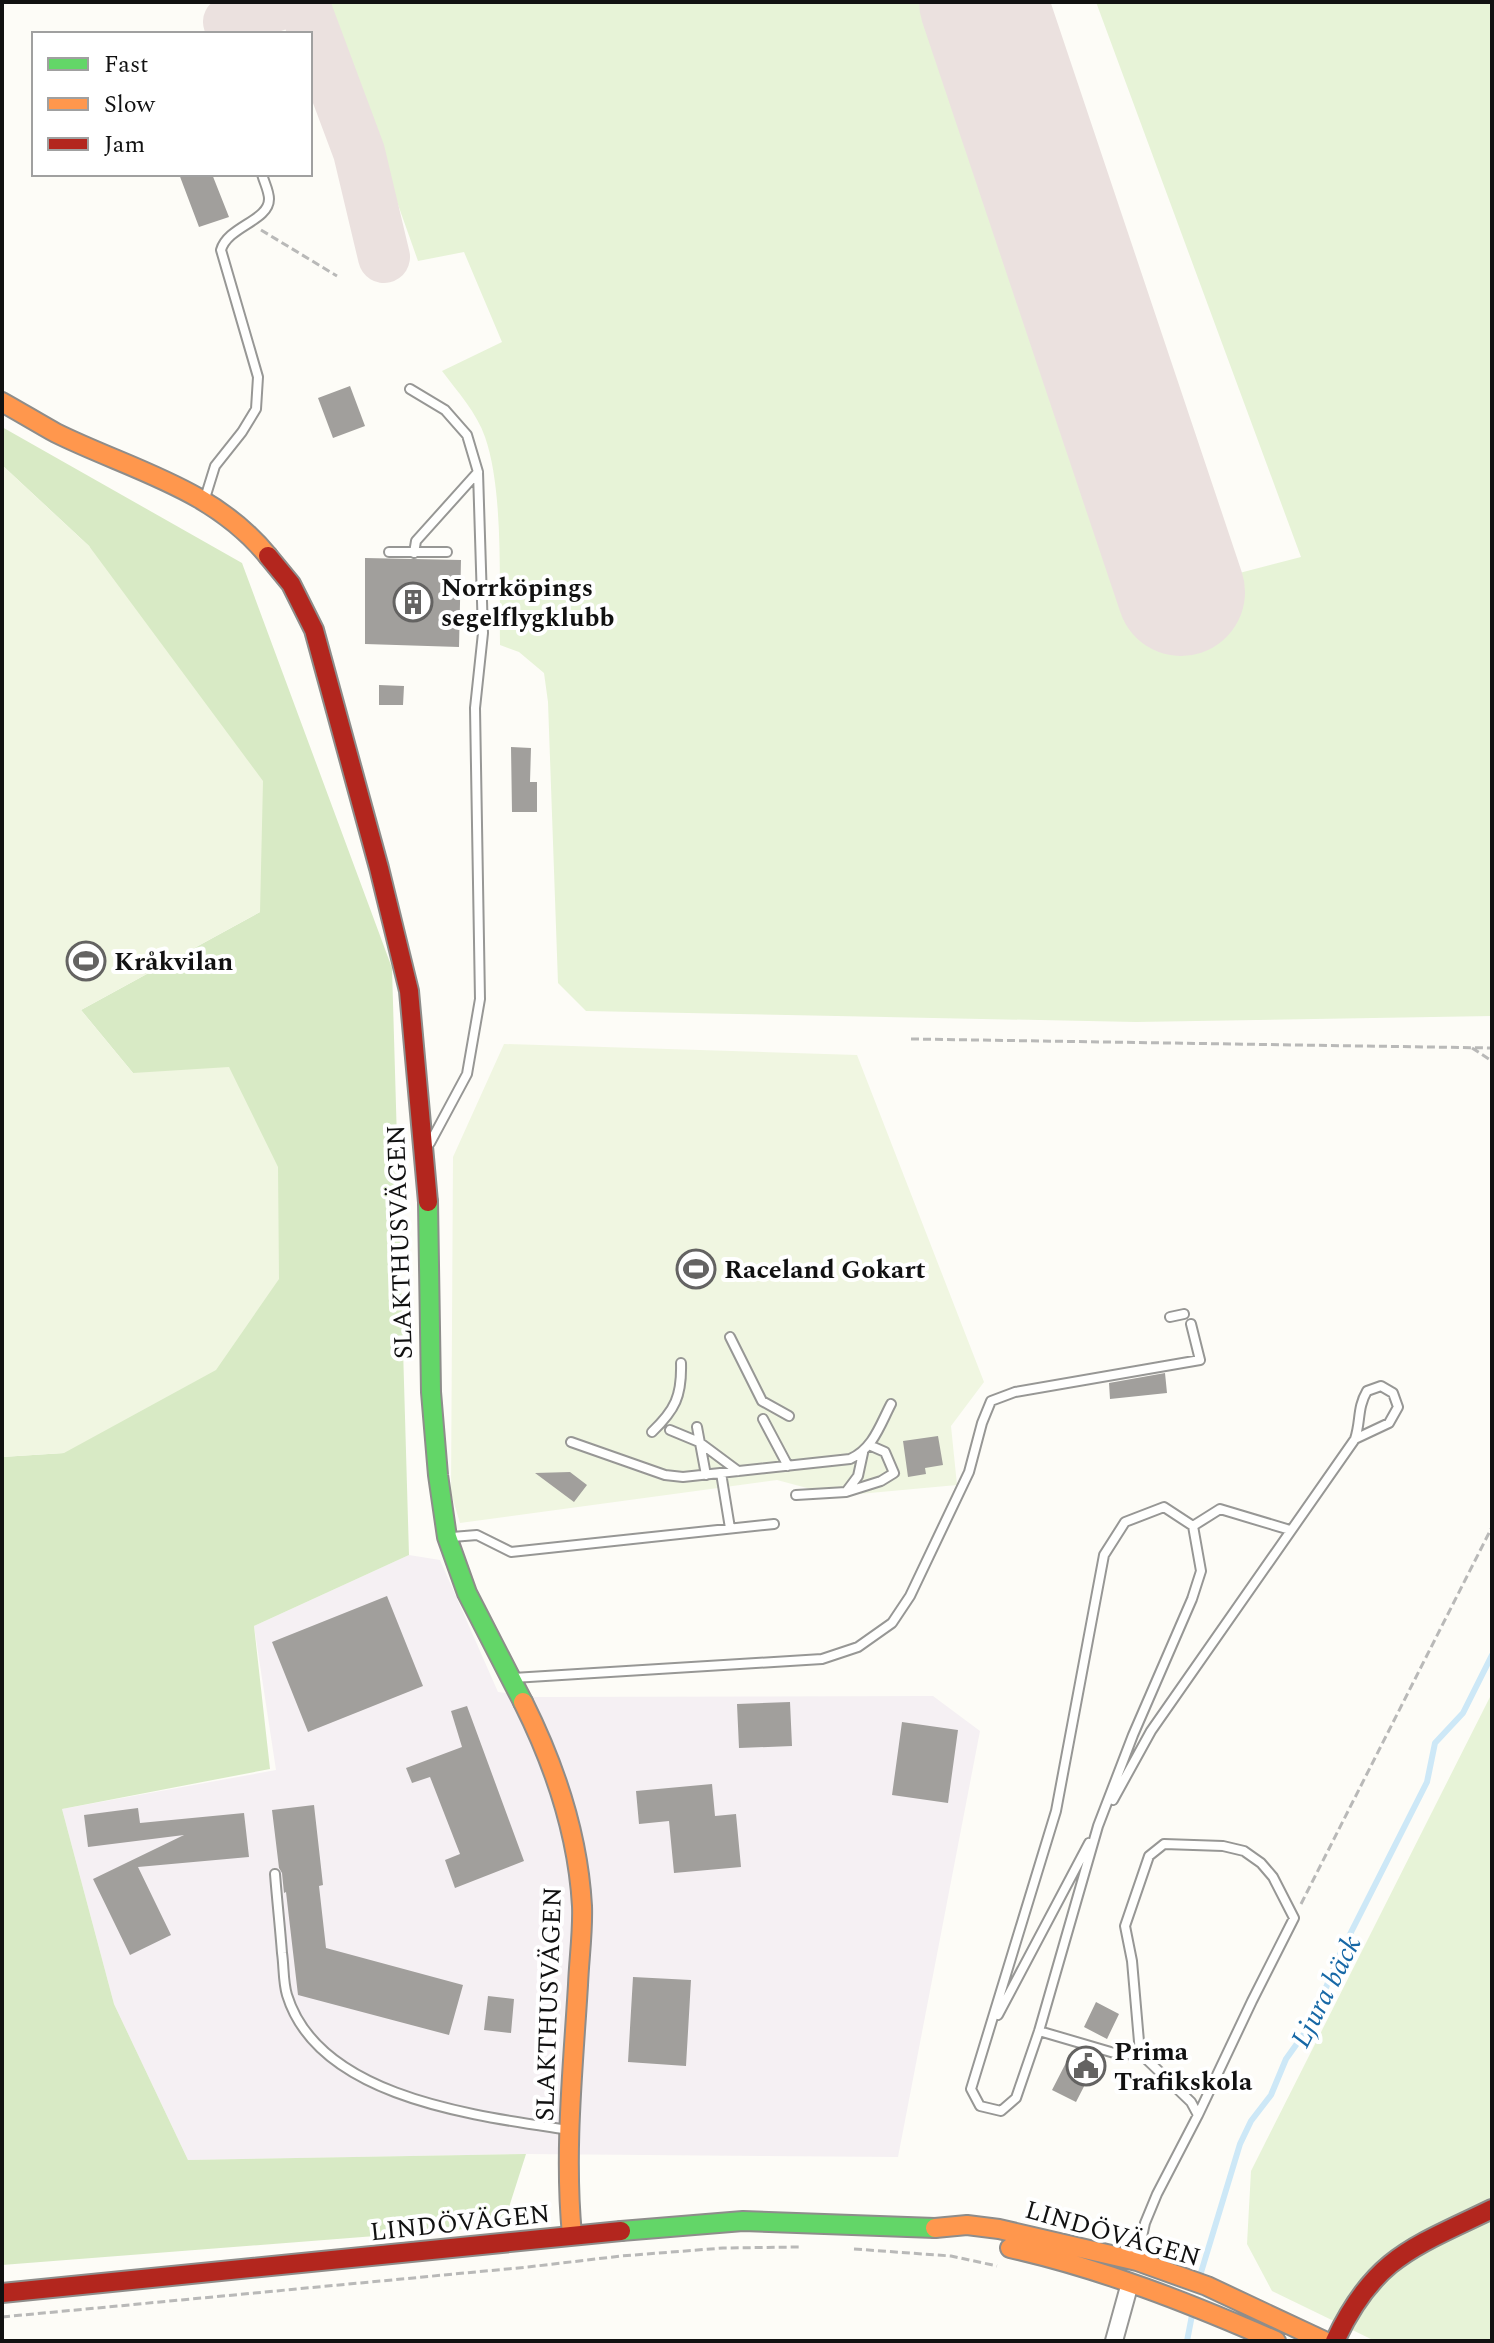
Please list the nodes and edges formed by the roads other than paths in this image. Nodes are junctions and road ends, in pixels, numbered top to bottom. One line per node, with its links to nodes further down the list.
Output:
1 (263, 176): 5 (lane)
2 (410, 389): 4 (lane)
3 (2, 402): 5 (street, SLAKTHUSVÄGEN)
4 (478, 472): 8 (lane); 9 (lane)
5 (204, 499): 9 (street, SLAKTHUSVÄGEN)
6 (389, 552): 8 (lane)
7 (447, 552): 8 (lane)
8 (414, 553)
9 (424, 1154): 36 (street, SLAKTHUSVÄGEN)
10 (1184, 1314): 11 (lane)
11 (1170, 1317)
12 (1191, 1324): 37 (lane)
13 (730, 1337): 16 (lane)
14 (681, 1363): 20 (lane)
15 (891, 1404): 24 (lane)
16 (789, 1416)
17 (763, 1419): 26 (lane)
18 (697, 1427): 23 (lane)
19 (670, 1430): 23 (lane)
20 (652, 1432)
21 (1355, 1439): 21 (lane); 35 (lane)
22 (571, 1442): 29 (lane)
23 (699, 1442): 27 (lane); 29 (lane)
24 (869, 1445): 25 (lane); 30 (lane)
25 (863, 1453): 26 (lane); 30 (lane)
26 (788, 1466): 27 (lane)
27 (739, 1471): 28 (lane)
28 (721, 1473): 29 (lane); 34 (lane)
29 (706, 1475)
30 (846, 1492): 31 (lane)
31 (796, 1495)
32 (774, 1524): 34 (lane)
33 (1193, 1526): 35 (lane); 38 (lane); 41 (lane)
34 (730, 1528): 36 (lane)
35 (1290, 1530): 38 (lane)
36 (447, 1537): 37 (street, SLAKTHUSVÄGEN)
37 (512, 1678): 44 (street, SLAKTHUSVÄGEN)
38 (1098, 1826): 40 (lane); 41 (lane)
39 (275, 1874): 44 (lane)
40 (1039, 2031): 41 (lane); 42 (lane)
41 (988, 2033)
42 (1140, 2053): 43 (lane); 43 (lane)
43 (1198, 2115): 48 (lane)
44 (570, 2130): 47 (street, SLAKTHUSVÄGEN)
45 (1492, 2209): 54 (street)
46 (926, 2229): 47 (street, LINDÖVÄGEN); 48 (street, LINDÖVÄGEN); 49 (street, LINDÖVÄGEN)
47 (572, 2235): 50 (street, LINDÖVÄGEN)
48 (1137, 2261): 49 (lane); 53 (street, LINDÖVÄGEN)
49 (1130, 2283): 51 (street); 52 (street, LINDÖVÄGEN)
50 (2, 2293)
51 (1114, 2341)
52 (1276, 2341)
53 (1324, 2341)
54 (1335, 2341)

